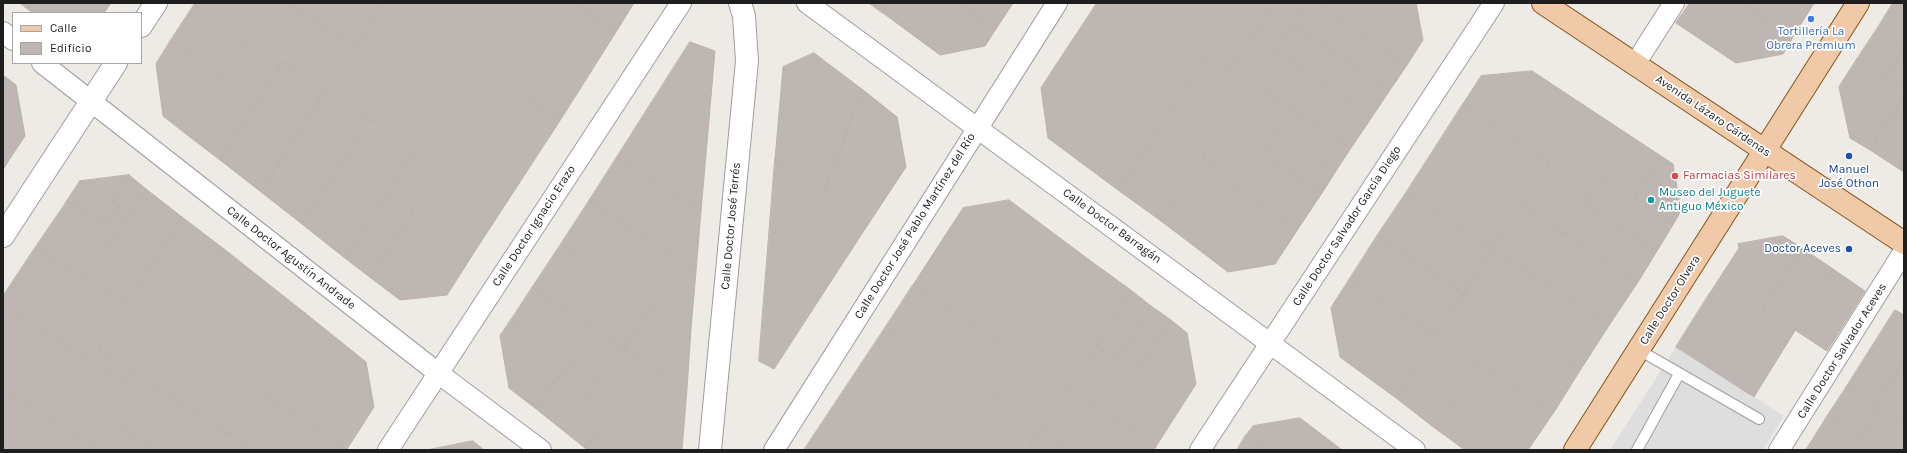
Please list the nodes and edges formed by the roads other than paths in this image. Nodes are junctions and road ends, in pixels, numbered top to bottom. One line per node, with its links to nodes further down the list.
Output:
1 (156, 3): 10 (street)
2 (681, 3): 24 (street, Calle Doctor Ignacio Erazo)
3 (740, 3): 29 (street, Calle Doctor José Terrés)
4 (807, 3): 17 (street, Calle Doctor Barragán)
5 (1057, 3): 17 (street, Calle Doctor José Pablo Martínez del Río)
6 (1494, 3): 22 (street, Calle Doctor Salvador García Diego)
7 (1543, 3): 15 (main road, Avenida Lázaro Cárdenas)
8 (1674, 3): 15 (street)
9 (1858, 3): 18 (main road, Calle Doctor Olvera)
10 (142, 24)
11 (3, 32): 12 (street)
12 (12, 39)
13 (43, 64): 16 (street, Calle Doctor Agustín Andrade)
14 (115, 64): 16 (street)
15 (1635, 64): 18 (main road, Avenida Lázaro Cárdenas)
16 (90, 101): 19 (street); 24 (street, Calle Doctor Agustín Andrade)
17 (978, 128): 22 (street, Calle Doctor Barragán); 30 (street, Calle Doctor José Pablo Martínez del Río)
18 (1765, 151): 20 (main road, Avenida Lázaro Cárdenas); 23 (main road, Calle Doctor Olvera)
19 (3, 236)
20 (1904, 243)
21 (1904, 251): 35 (street, Calle Doctor Salvador Aceves)
22 (1270, 342): 31 (street, Calle Doctor Salvador García Diego); 32 (street, Calle Doctor Barragán)
23 (1638, 350): 25 (lane); 33 (main road, Calle Doctor Olvera)
24 (438, 373): 27 (street, Calle Doctor Ignacio Erazo); 28 (street, Calle Doctor Agustín Andrade)
25 (1679, 374): 26 (lane); 34 (lane)
26 (1759, 419)
27 (388, 450)
28 (540, 450)
29 (710, 450)
30 (774, 450)
31 (1200, 450)
32 (1415, 450)
33 (1575, 450)
34 (1637, 450)
35 (1779, 450)

